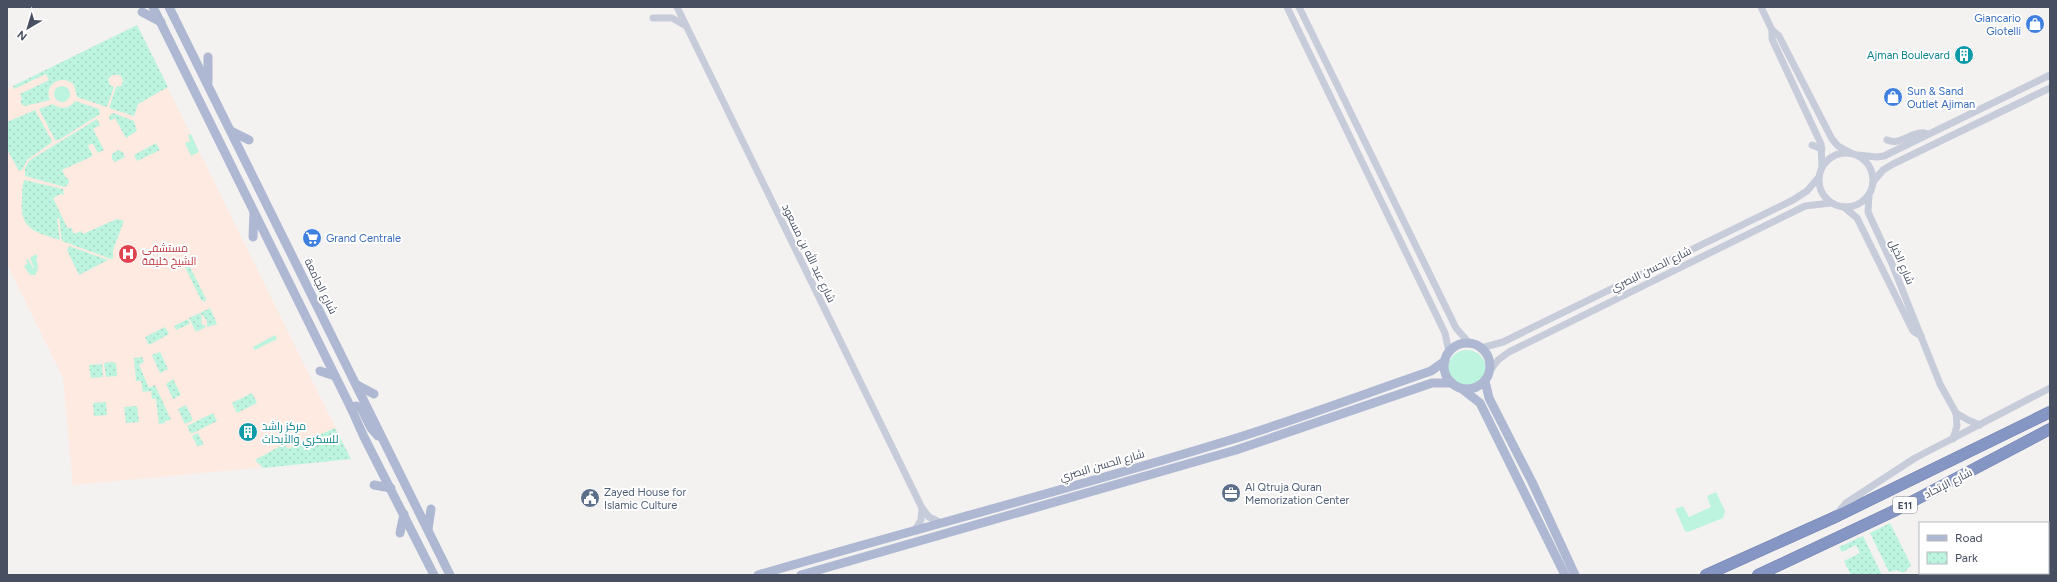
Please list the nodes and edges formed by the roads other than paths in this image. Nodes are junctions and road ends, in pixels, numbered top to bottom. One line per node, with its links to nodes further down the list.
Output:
1 (154, 7): 9 (main road)
2 (169, 7): 14 (main road, شارع الجامعة)
3 (676, 7): 10 (street, شارع عبد الله بن مسعود)
4 (1287, 7): 34 (street)
5 (1299, 7): 32 (street)
6 (1761, 7): 11 (street)
7 (142, 12): 9 (main road)
8 (653, 18): 10 (street)
9 (161, 22): 29 (main road)
10 (686, 26): 57 (street, شارع عبد الله بن مسعود)
11 (1772, 30): 21 (street); 22 (street)
12 (208, 57): 14 (main road)
13 (2050, 75): 17 (street)
14 (208, 84): 16 (main road, شارع الجامعة)
15 (2050, 88): 25 (street)
16 (231, 131): 18 (main road); 40 (main road, شارع الجامعة)
17 (1927, 134): 19 (street); 22 (street)
18 (249, 140)
19 (1887, 140)
20 (1812, 145): 21 (street)
21 (1822, 150): 23 (street)
22 (1854, 154): 23 (street); 25 (street)
23 (1822, 167): 24 (street)
24 (1819, 177): 27 (street); 33 (street, شارع الحسن البصري)
25 (1873, 182): 26 (street)
26 (1869, 195): 28 (street); 31 (street, شارع الخيل)
27 (1831, 203): 28 (street); 38 (street, شارع الحسن البصري)
28 (1844, 207): 31 (street, شارع الخيل)
29 (254, 212): 30 (main road); 37 (main road)
30 (253, 237)
31 (1920, 336): 46 (street, شارع الخيل)
32 (1470, 344): 33 (main road); 34 (main road)
33 (1481, 348): 38 (main road)
34 (1449, 352): 35 (main road)
35 (1445, 361): 39 (main road); 51 (main road, شارع الحسن البصري)
36 (320, 371): 37 (main road)
37 (335, 376): 44 (main road)
38 (1487, 376): 42 (main road); 70 (main road)
39 (1452, 383): 42 (main road); 55 (main road, شارع الحسن البصري)
40 (357, 385): 43 (main road); 49 (main road, شارع الجامعة)
41 (2050, 388): 47 (street, شارع الإتحاد)
42 (1462, 389): 69 (main road)
43 (374, 394)
44 (351, 408): 49 (main road); 54 (main road)
45 (2050, 412): 60 (highway, شارع الإتحاد / E11)
46 (1956, 413): 47 (street); 50 (street)
47 (1980, 425): 50 (street, شارع الإتحاد)
48 (2050, 429): 72 (highway, شارع الإتحاد / E11)
49 (383, 438): 62 (main road, شارع الجامعة)
50 (1953, 439): 60 (street, شارع الإتحاد)
51 (1099, 480): 53 (main road, شارع الحسن البصري); 55 (main road)
52 (374, 485): 54 (main road)
53 (1068, 487): 56 (main road); 61 (main road, شارع الحسن البصري)
54 (391, 488): 59 (main road)
55 (1081, 494): 56 (main road, شارع الحسن البصري)
56 (1048, 503): 68 (main road, شارع الحسن البصري)
57 (922, 508): 61 (street, شارع عبد الله بن مسعود); 63 (street)
58 (431, 509): 62 (main road)
59 (404, 514): 64 (main road); 65 (main road)
60 (1833, 518): 71 (highway, شارع الإتحاد / E11)
61 (939, 522): 63 (main road, شارع الحسن البصري)
62 (428, 529): 66 (main road, شارع الجامعة)
63 (915, 530): 67 (main road, شارع الحسن البصري)
64 (400, 533)
65 (434, 575)
66 (450, 575)
67 (758, 575)
68 (801, 575)
69 (1565, 575)
70 (1575, 575)
71 (1706, 575)
72 (1758, 575)

